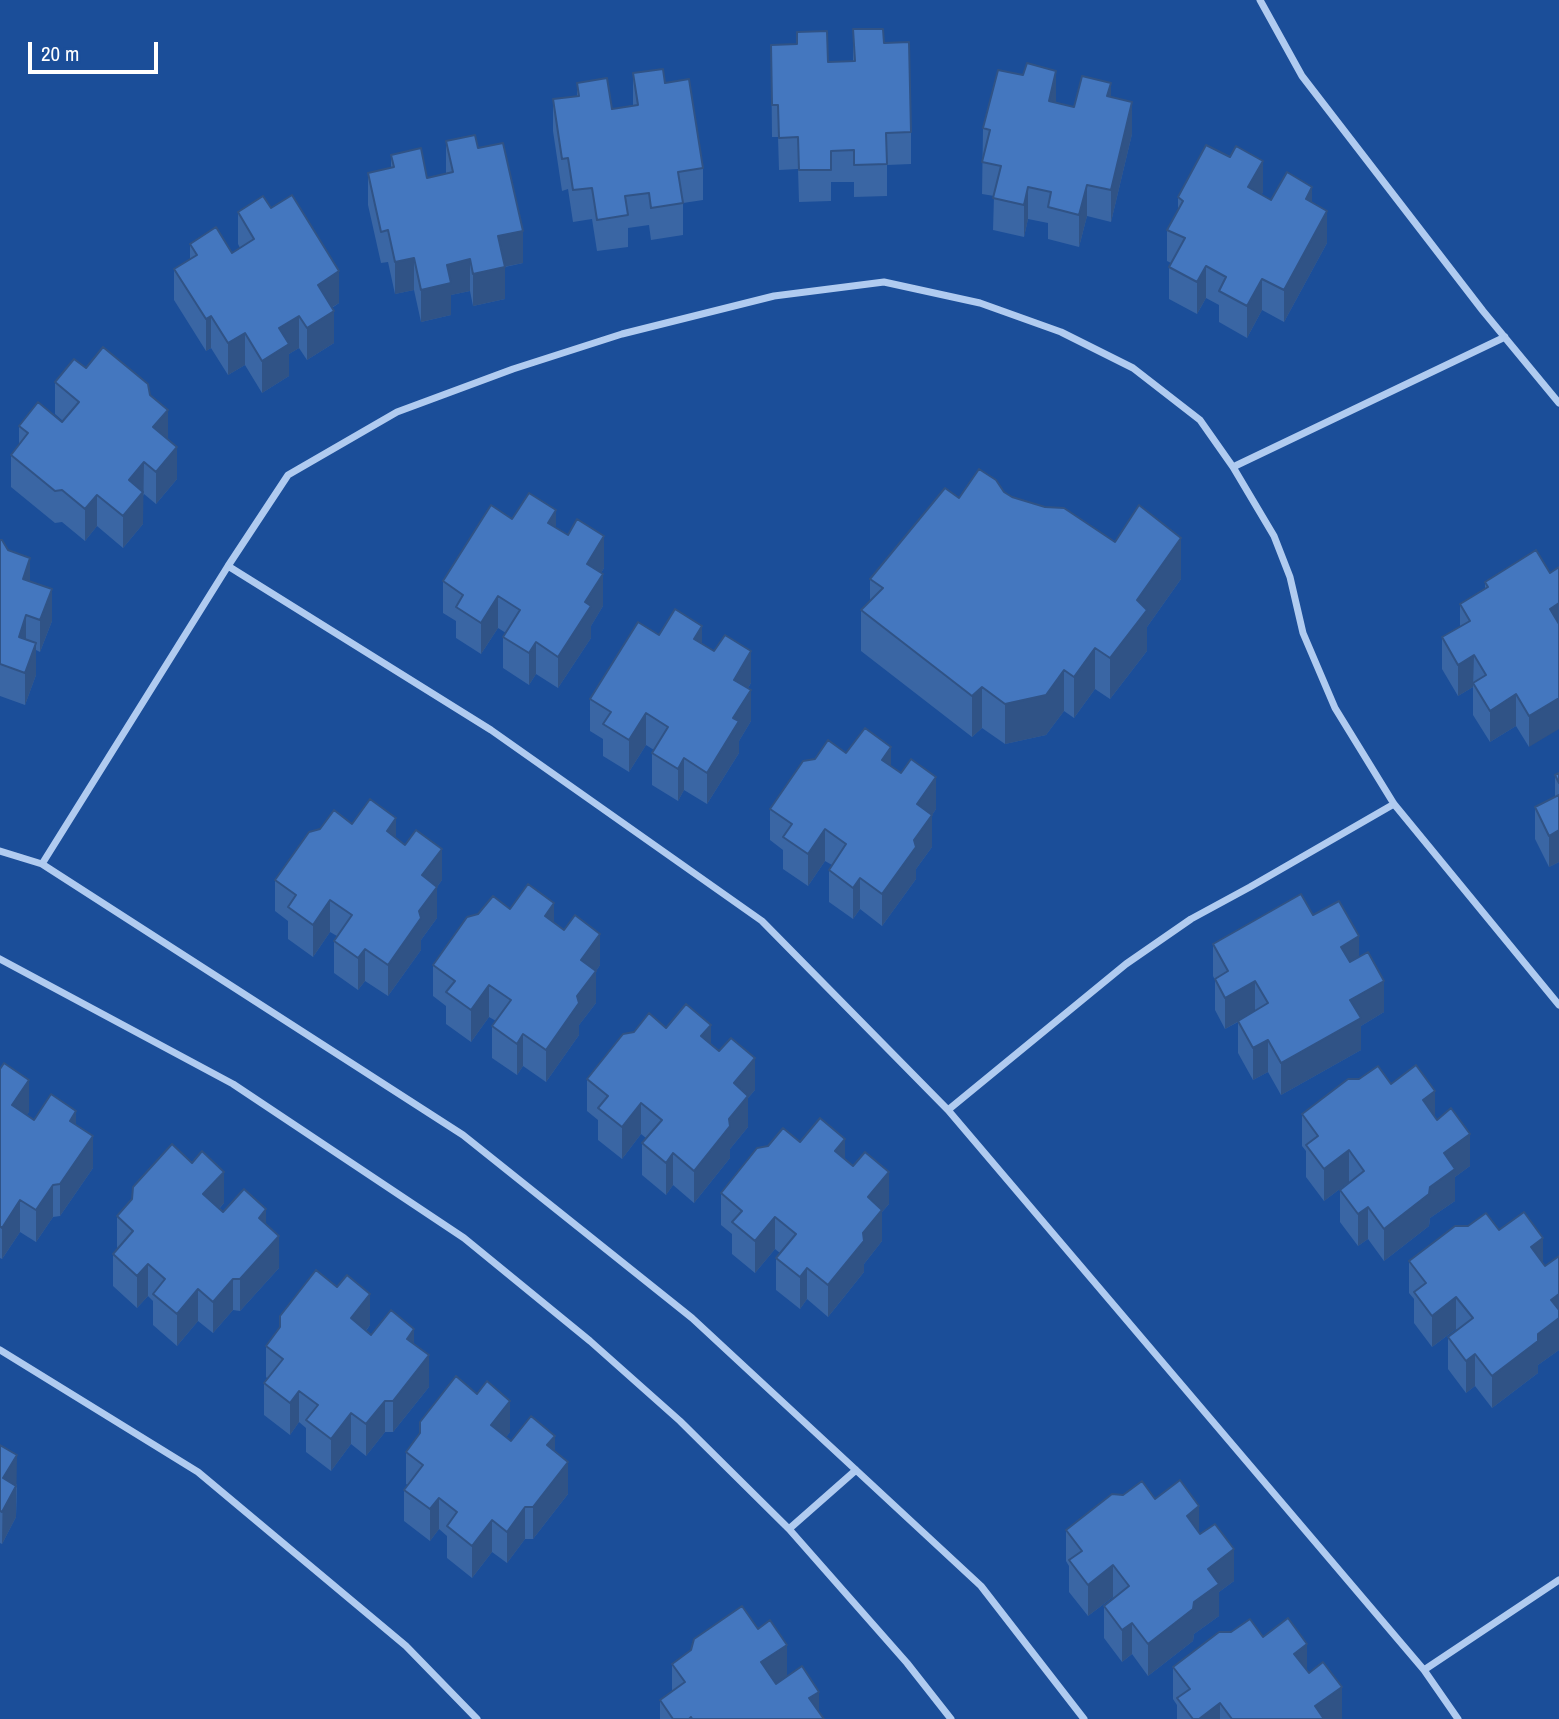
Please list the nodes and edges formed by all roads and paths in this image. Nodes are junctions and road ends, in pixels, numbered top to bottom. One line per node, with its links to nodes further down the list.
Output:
1 (1260, 0): 2 (street)
2 (1505, 337): 3 (street); 4 (street)
3 (1559, 403)
4 (1233, 467): 5 (street); 6 (street)
5 (228, 566): 8 (street); 11 (street)
6 (1394, 804): 10 (street); 11 (street)
7 (0, 851): 8 (street)
8 (42, 864): 13 (street)
9 (0, 959): 14 (street)
10 (1559, 1004)
11 (948, 1110): 16 (street)
12 (0, 1350): 17 (street)
13 (856, 1470): 14 (street); 19 (street)
14 (789, 1529): 18 (street)
15 (1559, 1580): 16 (street)
16 (1424, 1670): 20 (street)
17 (477, 1719)
18 (951, 1719)
19 (1084, 1719)
20 (1458, 1719)

